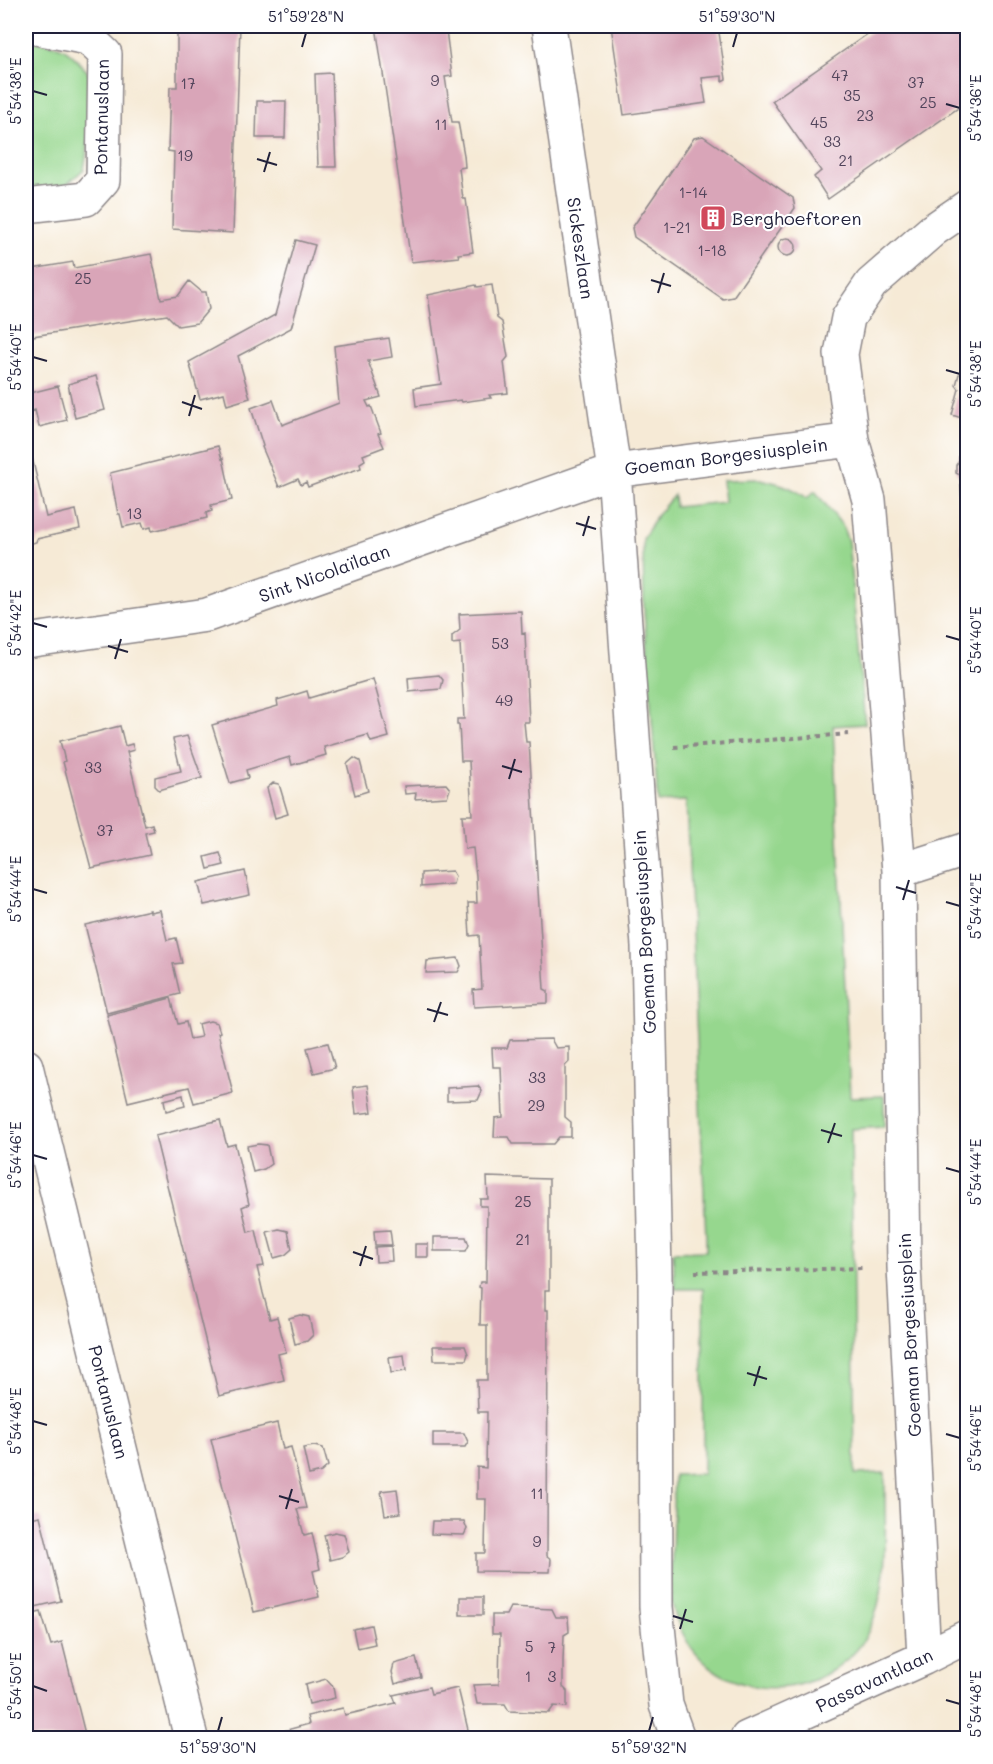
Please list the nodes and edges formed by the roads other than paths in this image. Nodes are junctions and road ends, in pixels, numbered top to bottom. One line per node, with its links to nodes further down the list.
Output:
1 (26, 26): 3 (street, Pontanuslaan)
2 (549, 26): 6 (street, Sickeszlaan)
3 (26, 206)
4 (968, 206): 5 (street)
5 (852, 440): 6 (street, Goeman Borgesiusplein); 9 (street, Goeman Borgesiusplein)
6 (614, 471): 7 (street, Sint Nicolaïlaan); 14 (street, Goeman Borgesiusplein)
7 (26, 641)
8 (968, 849): 9 (street)
9 (899, 871): 12 (street, Goeman Borgesiusplein)
10 (26, 1066): 13 (street, Pontanuslaan)
11 (968, 1636): 12 (street, Passavantlaan)
12 (924, 1658): 15 (street, Passavantlaan)
13 (191, 1738)
14 (678, 1738)
15 (747, 1738)

